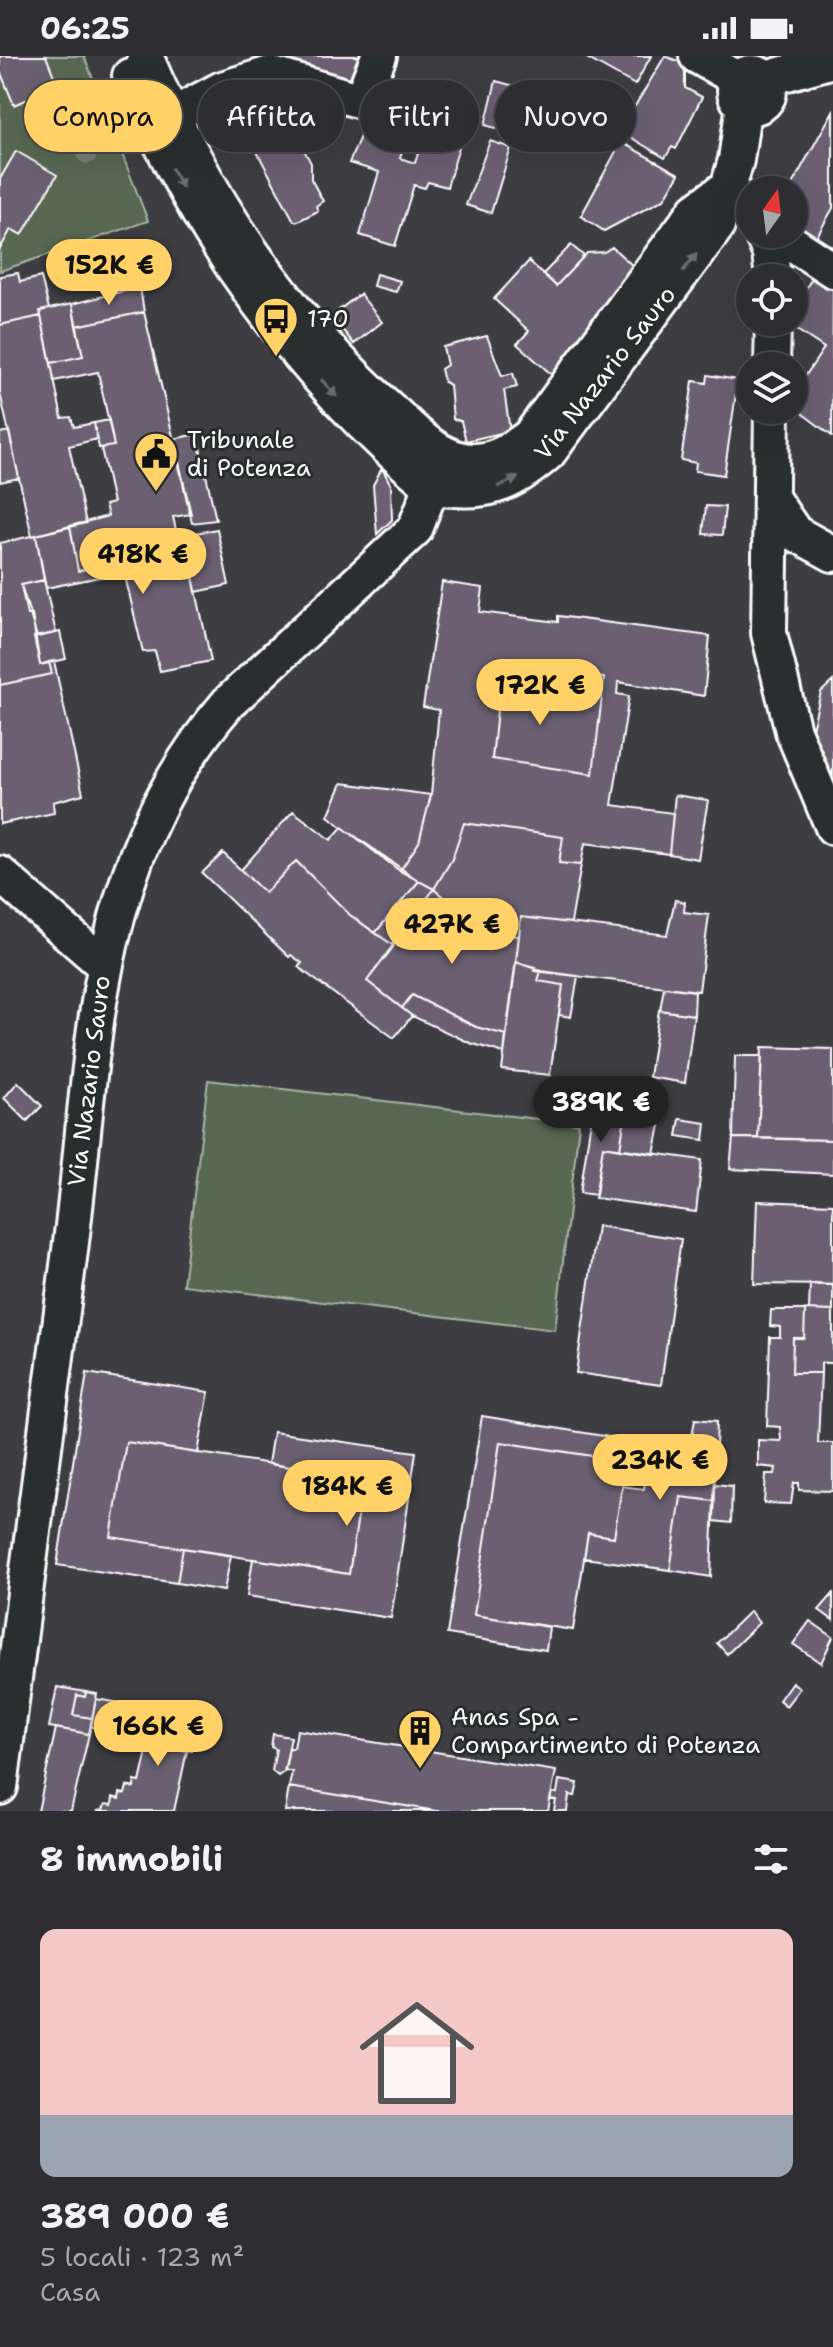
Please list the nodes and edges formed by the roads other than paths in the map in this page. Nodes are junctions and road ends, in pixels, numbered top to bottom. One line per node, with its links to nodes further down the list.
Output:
1 (122, 56): 16 (street, one-way to 16)
2 (145, 56): 6 (street)
3 (379, 56): 8 (street)
4 (697, 56): 7 (street)
5 (833, 60): 7 (street)
6 (156, 80)
7 (749, 87): 10 (street, Via Nazario Sauro)
8 (182, 110)
9 (182, 132): 15 (street)
10 (728, 187): 11 (street); 15 (street, Via Nazario Sauro); 16 (street, Via Nazario Sauro, one-way to 10)
11 (736, 197)
12 (808, 247): 13 (street)
13 (828, 256)
14 (772, 424): 17 (street)
15 (444, 455): 16 (street, Via Nazario Sauro)
16 (432, 487): 21 (street, Via Nazario Sauro)
17 (772, 499): 18 (street); 19 (street)
18 (833, 554)
19 (833, 827)
20 (0, 874): 21 (street)
21 (103, 964): 22 (street, Via Nazario Sauro)
22 (0, 1787)

